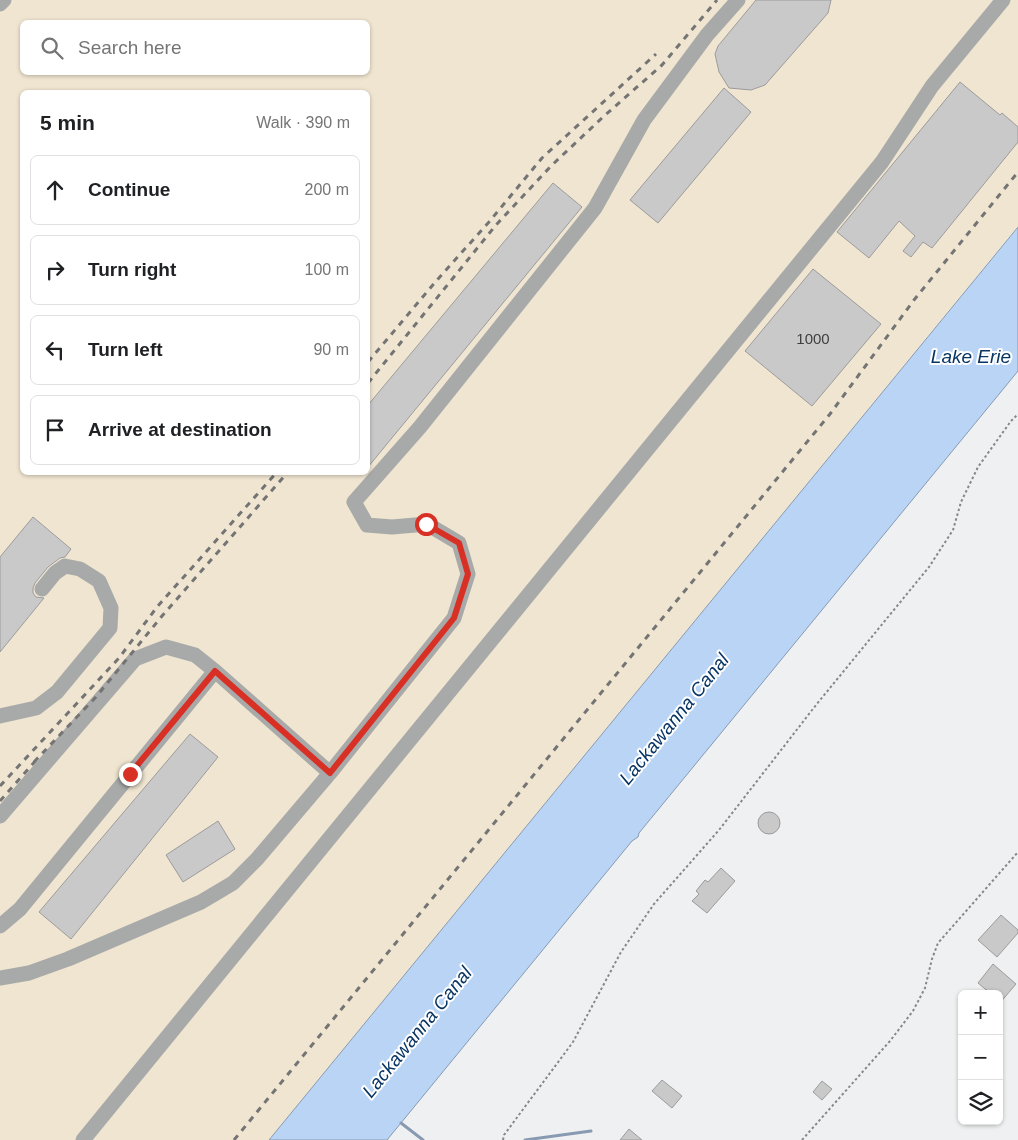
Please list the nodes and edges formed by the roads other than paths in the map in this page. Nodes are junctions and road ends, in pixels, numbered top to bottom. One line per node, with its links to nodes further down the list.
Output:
1 (4, 0): 4 (lane)
2 (738, 0): 8 (lane)
3 (1003, 0): 12 (lane)
4 (0, 4)
5 (42, 589): 7 (lane)
6 (215, 671): 8 (lane); 9 (lane); 10 (lane)
7 (0, 716)
8 (330, 773): 11 (lane)
9 (0, 816)
10 (0, 926)
11 (0, 978)
12 (83, 1140)

